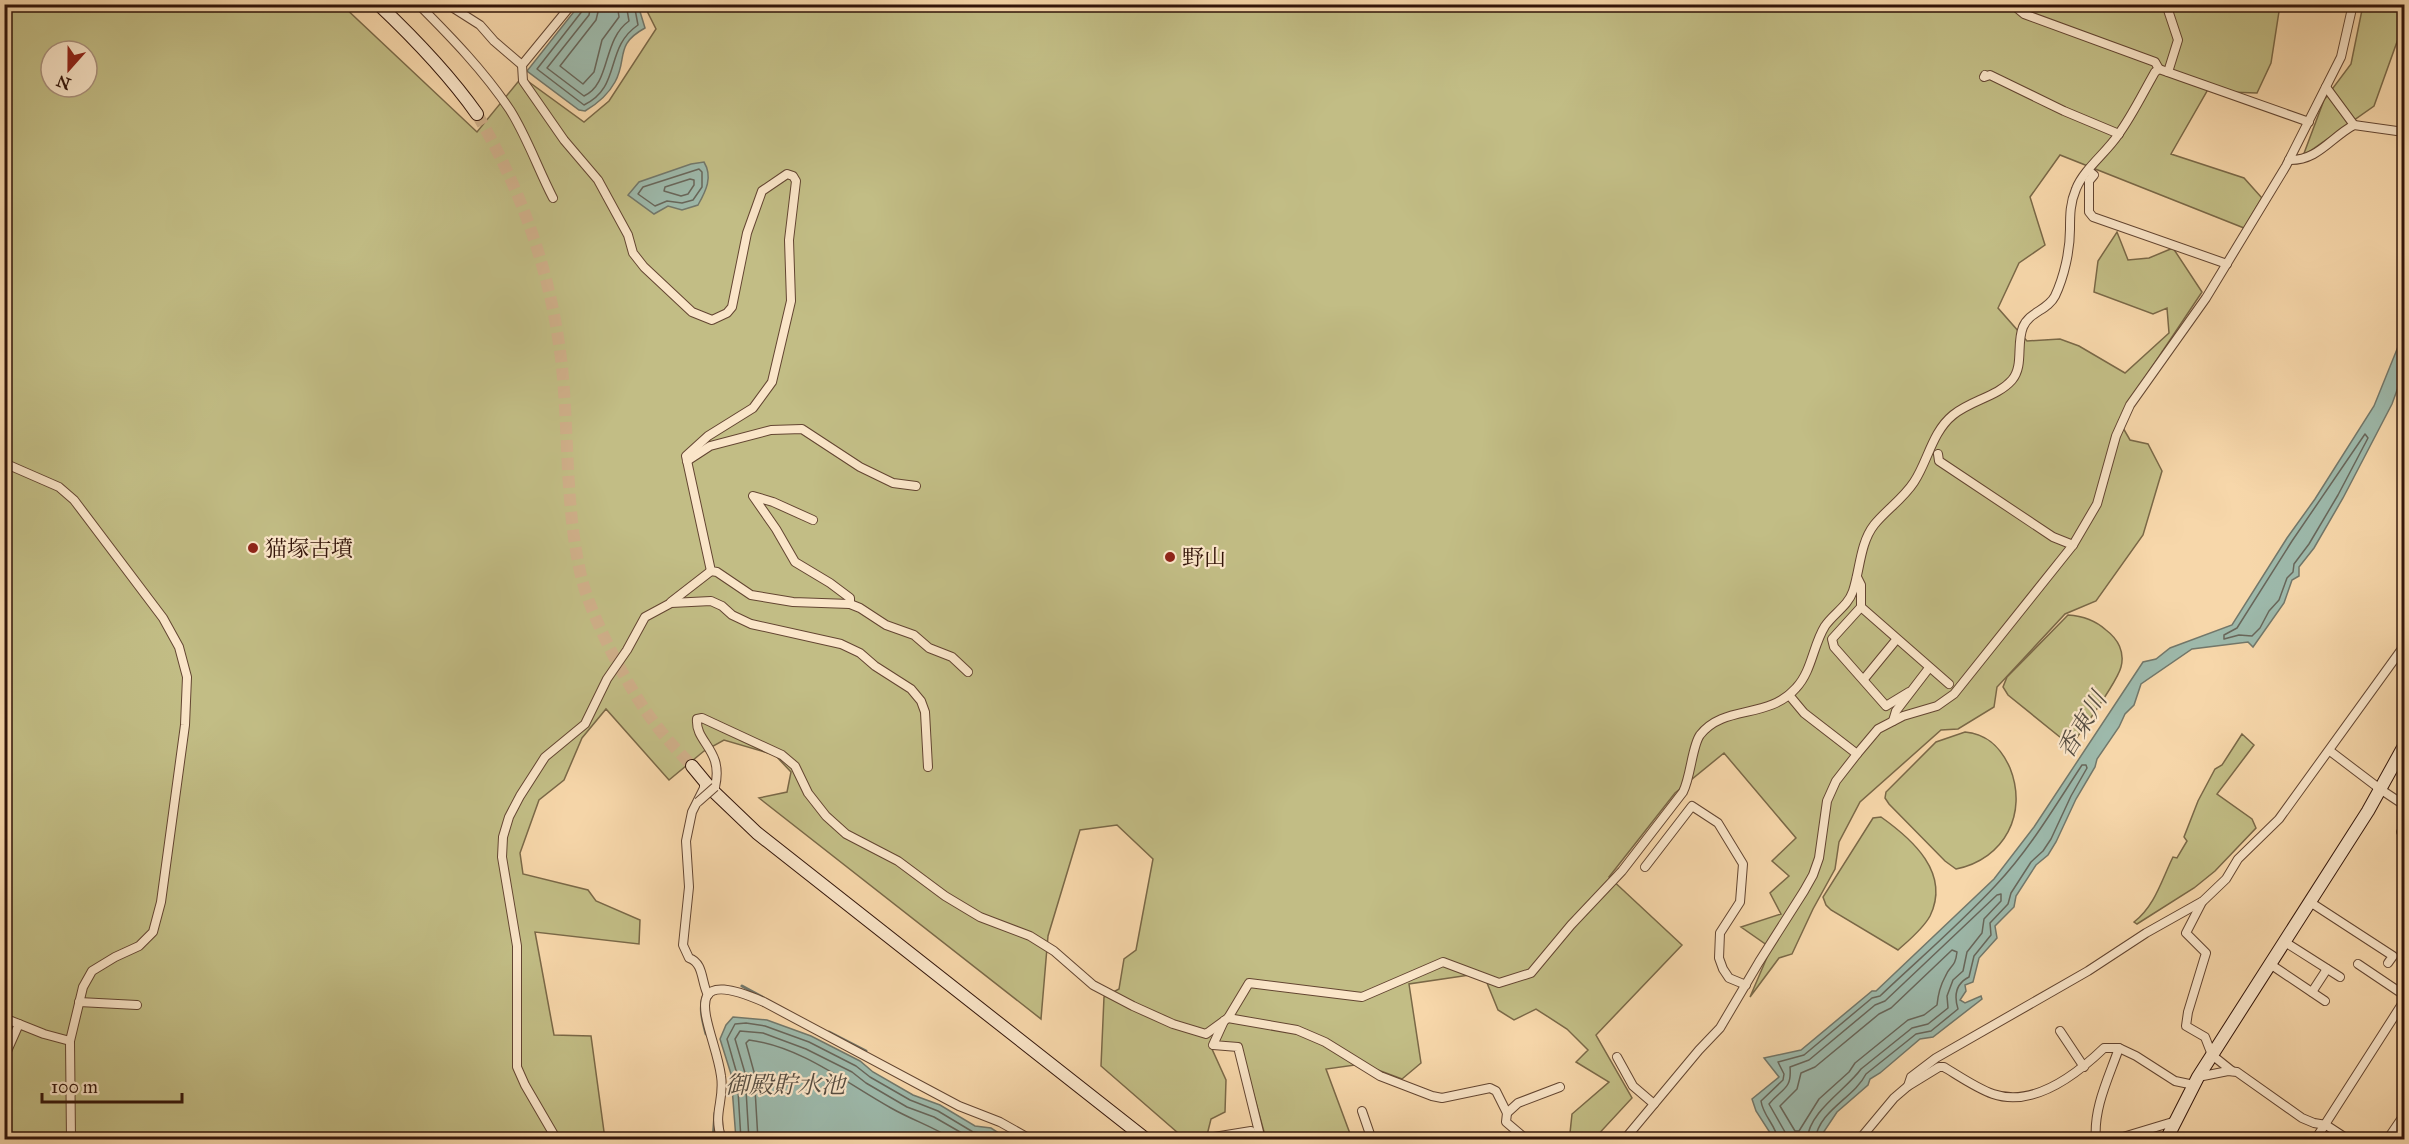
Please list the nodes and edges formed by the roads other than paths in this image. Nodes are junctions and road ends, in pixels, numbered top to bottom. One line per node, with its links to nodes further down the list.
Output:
1 (378, 4): 12 (street)
2 (418, 4): 19 (street)
3 (447, 4): 8 (street)
4 (572, 4): 8 (street)
5 (2012, 4): 9 (street)
6 (2166, 4): 9 (street)
7 (2353, 4): 11 (street)
8 (522, 65): 22 (street)
9 (2163, 71): 13 (street); 16 (street)
10 (1985, 75): 16 (street)
11 (2326, 87): 13 (street); 14 (street)
12 (477, 114)
13 (2309, 122): 17 (street)
14 (2354, 125): 15 (street); 17 (street)
15 (2404, 132)
16 (2119, 134): 18 (street)
17 (2289, 159): 20 (street)
18 (2090, 171): 20 (street); 28 (street)
19 (553, 198)
20 (2227, 264): 26 (street)
21 (1938, 454): 26 (street)
22 (687, 461): 24 (street); 27 (street)
23 (4, 463): 67 (street)
24 (916, 486)
25 (813, 520): 30 (street)
26 (2073, 545): 40 (street)
27 (711, 571): 29 (street); 30 (street)
28 (1857, 577): 31 (street); 39 (street)
29 (671, 603): 45 (street); 90 (street)
30 (849, 604): 35 (street)
31 (1861, 607): 32 (street); 36 (street)
32 (1896, 640): 34 (street); 36 (street)
33 (2404, 646): 42 (street)
34 (1929, 668): 37 (street); 38 (street)
35 (968, 672)
36 (1864, 679): 38 (street)
37 (1949, 684)
38 (1909, 692): 40 (street)
39 (1789, 695): 43 (street); 70 (street)
40 (1893, 721): 43 (street)
41 (2404, 746): 47 (street)
42 (2330, 751): 47 (street); 53 (street)
43 (1857, 754): 61 (street)
44 (692, 766): 46 (street)
45 (928, 767)
46 (704, 780): 48 (street); 93 (street)
47 (2380, 789): 49 (street); 54 (street)
48 (698, 802): 63 (street); 70 (street, bridge)
49 (2404, 804)
50 (2404, 826): 51 (street)
51 (2404, 834)
52 (1645, 867): 61 (street)
53 (2203, 901): 75 (street); 81 (street)
54 (2310, 902): 55 (street); 56 (street)
55 (2285, 942): 57 (street); 59 (street)
56 (2388, 963)
57 (2270, 964): 62 (street); 75 (street)
58 (2358, 964): 64 (street)
59 (2327, 969): 60 (street); 62 (street)
60 (2340, 977)
61 (1746, 985): 83 (street)
62 (2312, 992): 65 (street)
63 (708, 994): 91 (street); 92 (street)
64 (2404, 995)
65 (2325, 1001)
66 (2404, 1001): 88 (street)
67 (79, 1002): 68 (street); 73 (street)
68 (136, 1005)
69 (4, 1018): 71 (street)
70 (1226, 1020): 85 (street); 96 (street)
71 (19, 1024): 73 (street); 77 (street)
72 (2060, 1031): 78 (street)
73 (70, 1041): 89 (street)
74 (2119, 1048): 78 (street); 80 (street); 101 (street)
75 (2212, 1055): 79 (street); 80 (street)
76 (1617, 1057): 83 (street)
77 (4, 1058)
78 (2084, 1067): 81 (street)
79 (2232, 1071): 80 (street); 88 (street)
80 (2196, 1081): 87 (street)
81 (1908, 1086): 100 (street)
82 (1560, 1087): 85 (street)
83 (1654, 1104): 99 (street)
84 (1362, 1111): 97 (street)
85 (1507, 1113): 98 (street)
86 (2404, 1115): 106 (street)
87 (2176, 1121): 102 (street); 103 (street)
88 (2326, 1125): 104 (street); 105 (street)
89 (70, 1140)
90 (557, 1140)
91 (722, 1140)
92 (1032, 1140)
93 (1148, 1140)
94 (1212, 1140): 95 (street)
95 (1255, 1140)
96 (1261, 1140)
97 (1372, 1140)
98 (1527, 1140)
99 (1624, 1140)
100 (1859, 1140)
101 (2096, 1140)
102 (2113, 1140)
103 (2166, 1140)
104 (2315, 1140)
105 (2349, 1140)
106 (2387, 1140)

